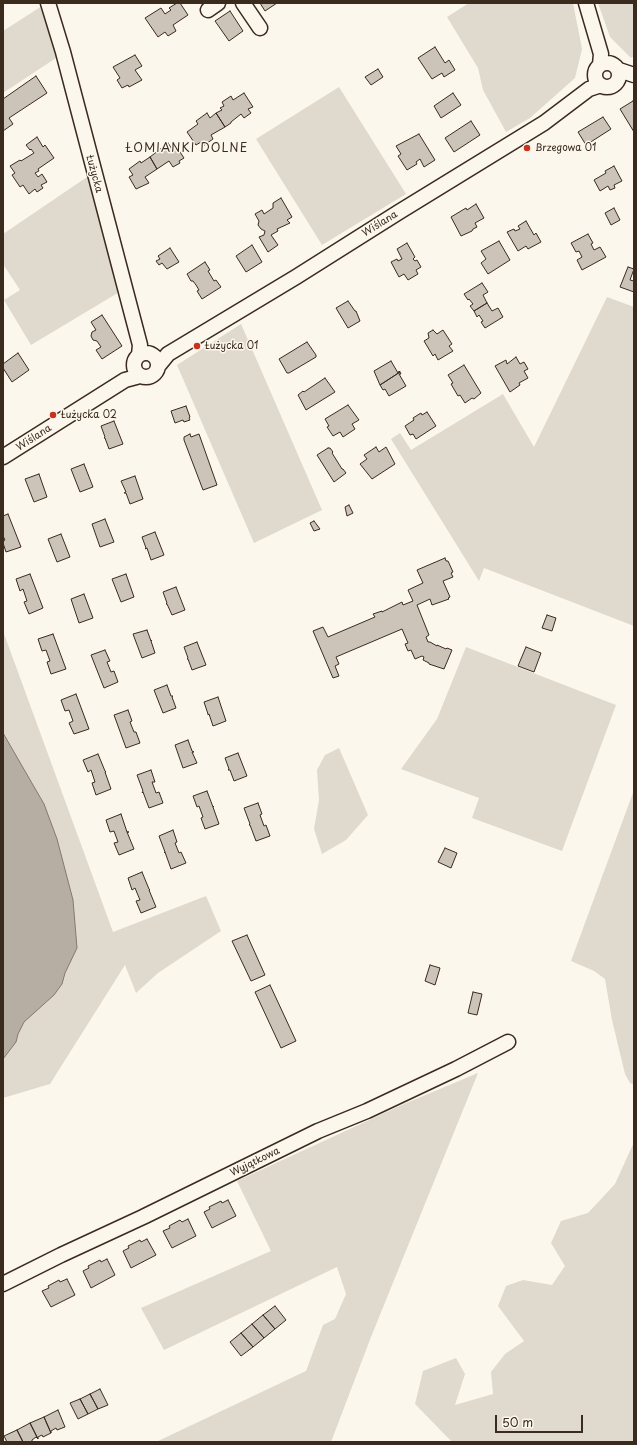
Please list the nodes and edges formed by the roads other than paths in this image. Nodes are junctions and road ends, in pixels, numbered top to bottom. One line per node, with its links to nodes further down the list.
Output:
1 (48, 3): 7 (street, Łużycka)
2 (243, 3): 4 (street)
3 (586, 3): 5 (street)
4 (260, 28)
5 (616, 68): 6 (street); 6 (street)
6 (595, 84): 7 (street, Wiślana)
7 (148, 359): 8 (street, Wiślana)
8 (3, 457)
9 (508, 1042): 10 (street, Wyjątkowa)
10 (3, 1284)

